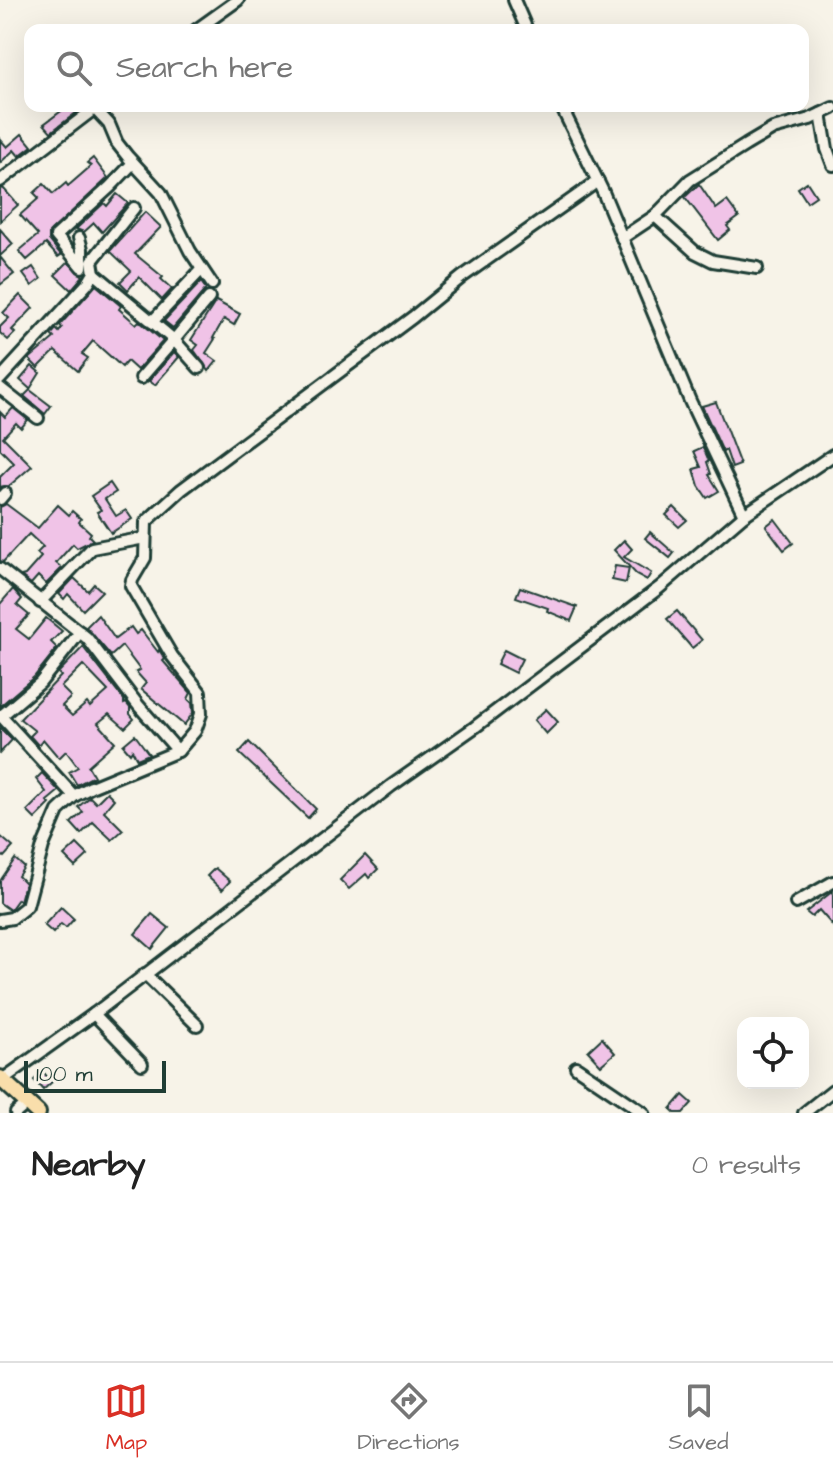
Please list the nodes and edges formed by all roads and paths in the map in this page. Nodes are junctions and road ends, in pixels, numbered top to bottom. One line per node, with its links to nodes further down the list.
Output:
1 (238, 0): 3 (street)
2 (514, 0): 4 (street)
3 (204, 24)
4 (524, 24)
5 (833, 108): 9 (street)
6 (92, 112): 12 (street)
7 (100, 112): 10 (street)
8 (564, 112): 13 (street)
9 (821, 114): 11 (street); 15 (street)
10 (133, 163): 18 (street); 20 (street)
11 (833, 165)
12 (0, 181)
13 (598, 181): 17 (street); 33 (street)
14 (134, 208): 21 (street)
15 (655, 216): 17 (street); 19 (street)
16 (79, 238): 18 (street)
17 (622, 238): 32 (street)
18 (81, 266): 21 (street)
19 (757, 268)
20 (201, 270): 22 (street); 24 (street)
21 (93, 275): 24 (street); 28 (street)
22 (212, 284)
23 (209, 298): 25 (street)
24 (152, 322): 25 (street)
25 (174, 340): 26 (street); 27 (street)
26 (199, 368)
27 (141, 378)
28 (0, 379)
29 (0, 388): 30 (street)
30 (38, 418)
31 (833, 455): 32 (street)
32 (744, 515): 43 (street)
33 (145, 538): 35 (street); 38 (street)
34 (0, 569): 35 (street)
35 (40, 602): 36 (street)
36 (80, 632): 37 (street); 38 (street)
37 (0, 716): 39 (street)
38 (178, 751): 39 (street)
39 (74, 796): 42 (street)
40 (833, 882): 41 (street)
41 (796, 903)
42 (0, 920)
43 (145, 974): 44 (street); 45 (street)
44 (94, 1014): 46 (street); 48 (street)
45 (197, 1025)
46 (142, 1064)
47 (576, 1067): 51 (street)
48 (1, 1079): 50 (main road)
49 (833, 1090): 52 (street)
50 (27, 1110)
51 (644, 1113)
52 (804, 1113)

